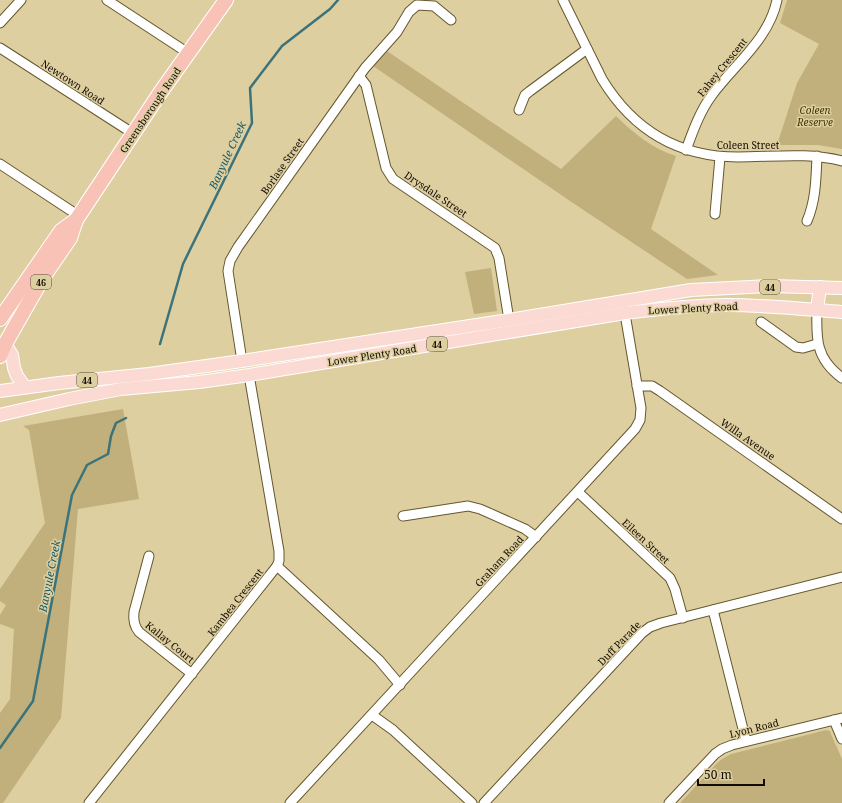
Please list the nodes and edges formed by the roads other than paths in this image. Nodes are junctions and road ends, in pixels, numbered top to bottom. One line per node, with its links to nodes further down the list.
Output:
1 (21, 0): 7 (street)
2 (107, 0): 10 (street)
3 (226, 0): 10 (highway, Greensborough Road / 46)
4 (563, 0): 9 (street, Coleen Street)
5 (777, 0): 14 (street, Fahey Crescent)
6 (450, 20): 11 (street, Borlase Street)
7 (0, 23)
8 (0, 48): 13 (street, Newtown Road)
9 (587, 49): 12 (street); 14 (street, Coleen Street)
10 (188, 53): 13 (highway, Greensborough Road / 46)
11 (360, 76): 28 (street, Drysdale Street); 32 (street, Borlase Street)
12 (519, 110)
13 (134, 134): 20 (highway, Greensborough Road / 46)
14 (686, 150): 15 (street, Coleen Street)
15 (720, 156): 16 (street, Coleen Street); 19 (street)
16 (817, 156): 17 (street, Coleen Street); 21 (street)
17 (842, 161)
18 (0, 164): 20 (street)
19 (715, 214)
20 (78, 218): 27 (highway, Greensborough Road / 46); 31 (highway, Greensborough Road / 46)
21 (808, 221)
22 (820, 287): 23 (main road, Lower Plenty Road / 44); 24 (main road, Lower Plenty Road / 44); 25 (main road)
23 (842, 288)
24 (624, 307): 25 (main road, Lower Plenty Road / 44); 28 (main road, Lower Plenty Road / 44); 33 (main road, Lower Plenty Road / 44); 35 (street, Graham Road)
25 (817, 310): 26 (main road, Lower Plenty Road / 44); 30 (street)
26 (842, 312)
27 (0, 319)
28 (509, 320): 32 (main road, Lower Plenty Road / 44)
29 (761, 322): 30 (street)
30 (817, 344): 34 (street)
31 (3, 350): 36 (main road)
32 (242, 361): 36 (main road, Lower Plenty Road / 44)
33 (250, 375): 38 (main road, Lower Plenty Road / 44); 44 (street, Kambea Crescent)
34 (842, 378)
35 (637, 386): 39 (street, Graham Road); 41 (street, Willa Avenue)
36 (25, 387): 37 (main road, Lower Plenty Road / 44)
37 (0, 391)
38 (0, 415)
39 (578, 492): 42 (street, Graham Road); 47 (street, Eileen Street)
40 (404, 516): 42 (street)
41 (842, 519)
42 (536, 537): 49 (street, Graham Road)
43 (149, 556): 48 (street, Kallay Court)
44 (278, 566): 48 (street, Kambea Crescent); 49 (street)
45 (842, 577): 46 (street, Duff Parade)
46 (713, 610): 47 (street, Duff Parade); 53 (street)
47 (683, 618): 57 (street, Duff Parade)
48 (192, 674): 54 (street, Kambea Crescent)
49 (403, 681): 50 (street, Graham Road)
50 (374, 712): 55 (street, Graham Road); 56 (street)
51 (838, 719): 52 (street); 53 (street, Lyon Road)
52 (842, 739)
53 (746, 741): 58 (street, Lyon Road)
54 (89, 803)
55 (290, 803)
56 (472, 803)
57 (484, 803)
58 (669, 803)

